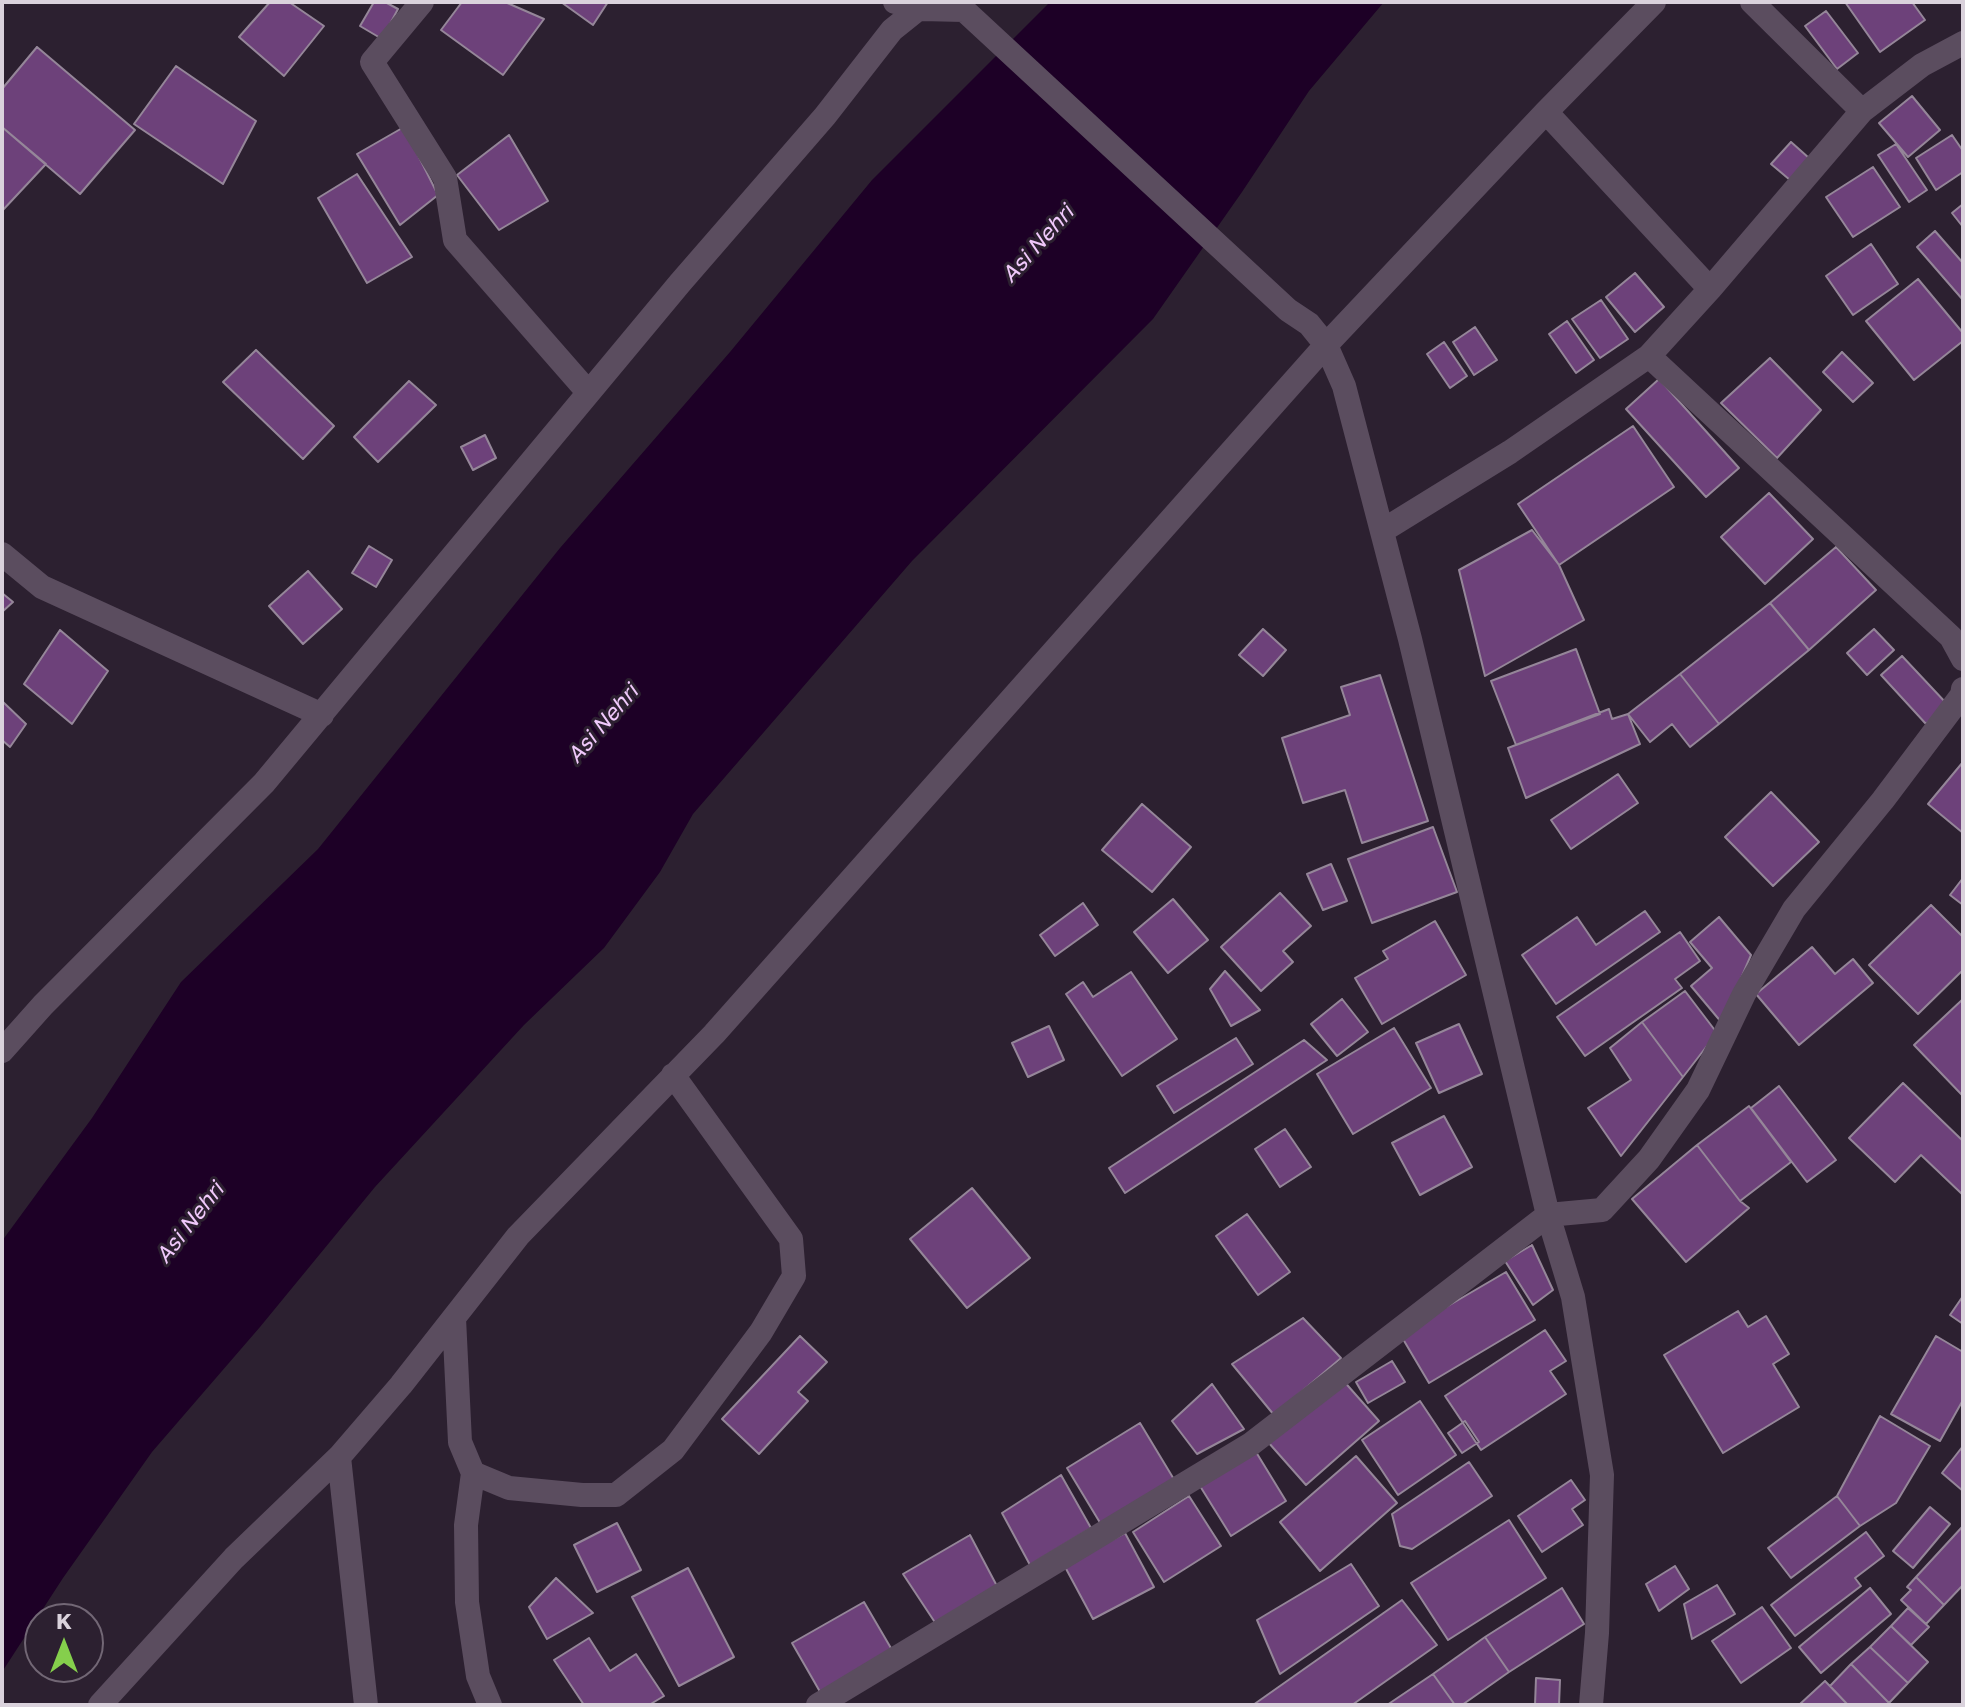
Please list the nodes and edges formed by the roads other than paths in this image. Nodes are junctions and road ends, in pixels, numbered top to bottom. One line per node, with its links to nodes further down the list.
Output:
1 (422, 2): 12 (street)
2 (895, 2): 5 (street)
3 (1654, 2): 8 (street)
4 (1752, 2): 7 (street)
5 (924, 5): 10 (street); 12 (street)
6 (1963, 43): 7 (street)
7 (1862, 111): 9 (street)
8 (1546, 112): 9 (street); 10 (street)
9 (1710, 289): 11 (street)
10 (1326, 345): 13 (street); 19 (street)
11 (1649, 356): 13 (street); 15 (street)
12 (588, 392): 17 (street)
13 (1382, 531): 20 (street)
14 (2, 554): 17 (street)
15 (1963, 659)
16 (1963, 689): 20 (street)
17 (322, 715): 18 (street)
18 (2, 1051)
19 (673, 1075): 21 (street); 23 (street)
20 (1548, 1215): 27 (street); 28 (street)
21 (454, 1318): 22 (street); 23 (street)
22 (339, 1457): 24 (street); 25 (street)
23 (473, 1473): 26 (street)
24 (100, 1705)
25 (366, 1705)
26 (490, 1705)
27 (818, 1705)
28 (1591, 1705)

